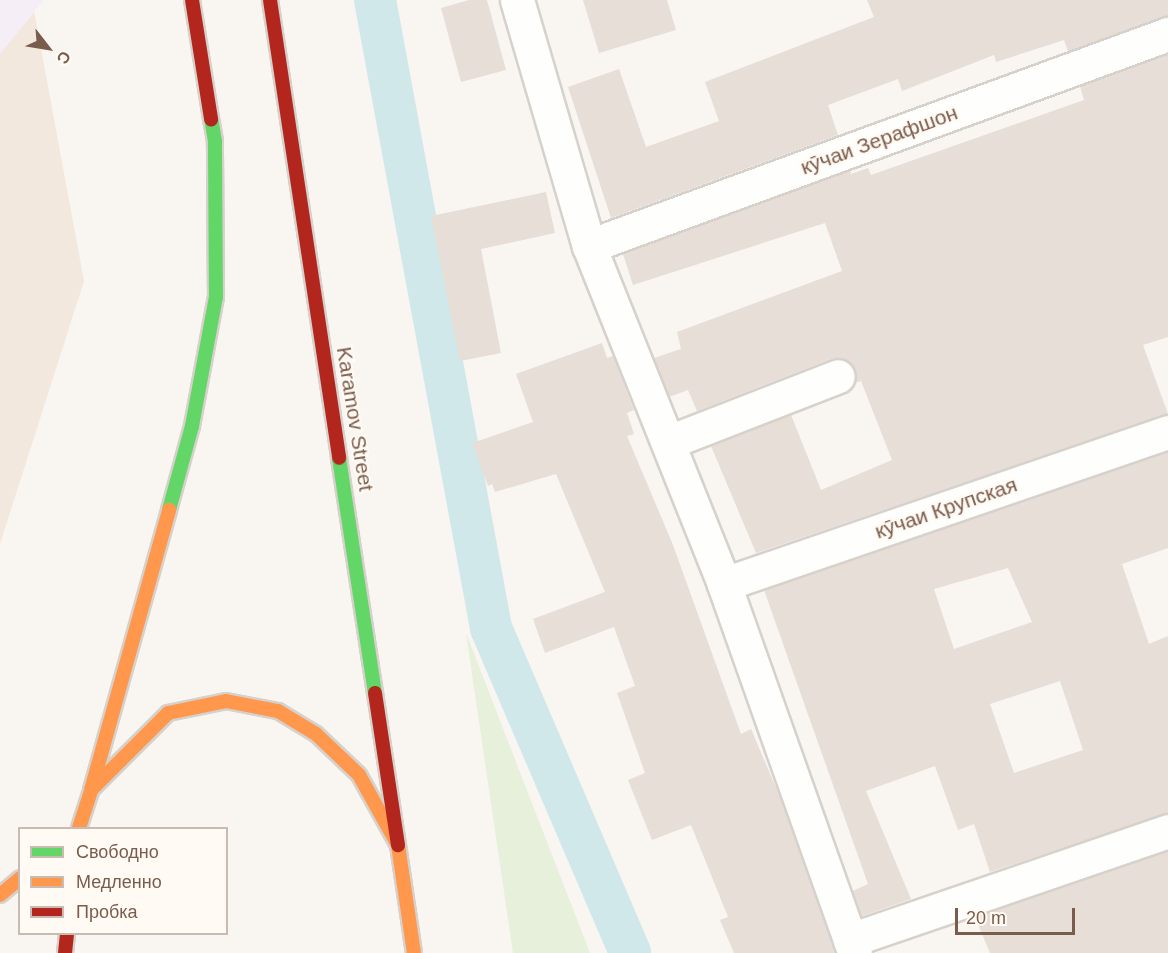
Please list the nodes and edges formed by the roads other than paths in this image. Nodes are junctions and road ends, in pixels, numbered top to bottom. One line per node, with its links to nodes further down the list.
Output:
1 (192, 0): 10 (main road)
2 (270, 0): 13 (main road, Karamov Street)
3 (517, 0): 5 (street)
4 (1168, 34): 5 (street, кӯчаи Зерафшон)
5 (589, 246): 8 (street)
6 (838, 376): 8 (street)
7 (1168, 432): 9 (street, кӯчаи Крупская)
8 (669, 442): 9 (street)
9 (724, 584): 17 (street)
10 (91, 790): 11 (main road); 13 (main road)
11 (78, 827)
12 (1168, 831): 17 (street)
13 (398, 845): 19 (main road, Karamov Street)
14 (18, 880): 15 (main road)
15 (0, 895)
16 (67, 935): 18 (main road)
17 (853, 947)
18 (65, 953)
19 (414, 953)

